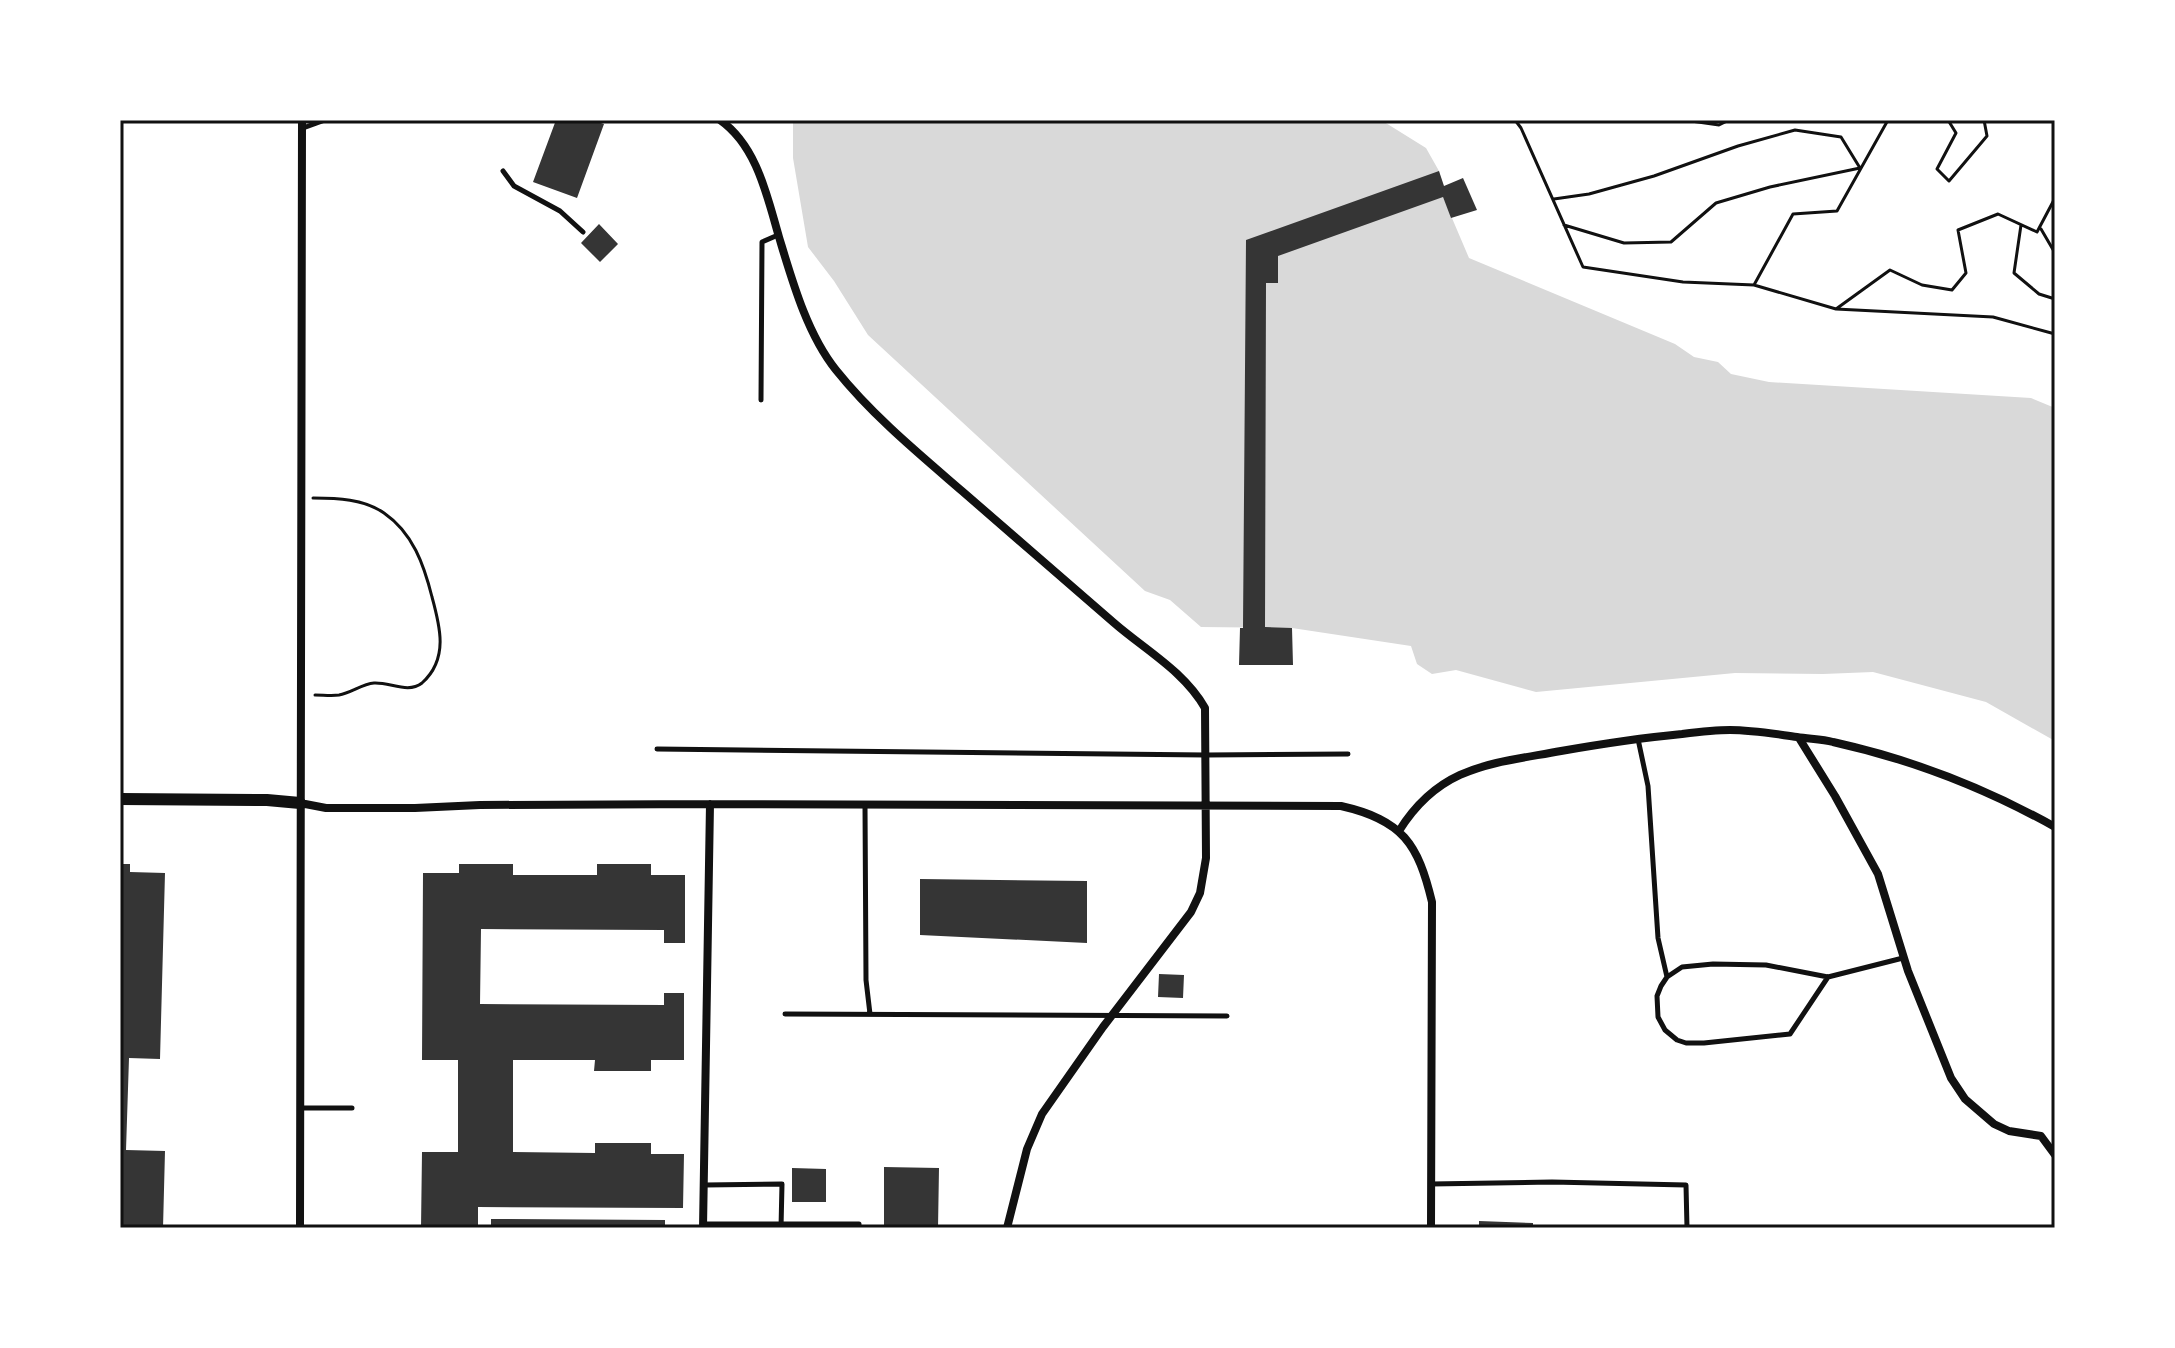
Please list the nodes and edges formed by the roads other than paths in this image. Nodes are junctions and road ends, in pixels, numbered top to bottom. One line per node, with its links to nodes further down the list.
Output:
1 (325, 120): 3 (lane)
2 (720, 120): 6 (street)
3 (302, 124): 14 (street)
4 (503, 171): 5 (lane)
5 (583, 232)
6 (778, 235): 7 (lane); 12 (street)
7 (761, 400)
8 (1638, 738): 9 (street); 19 (street); 21 (lane)
9 (1799, 738): 18 (street); 20 (street)
10 (657, 749): 12 (lane)
11 (1348, 754): 12 (lane)
12 (1206, 755): 17 (street)
13 (120, 799): 14 (street)
14 (300, 803): 15 (street); 27 (street)
15 (710, 804): 16 (street); 31 (street)
16 (865, 805): 17 (street); 24 (lane)
17 (1205, 806): 19 (street); 25 (street)
18 (2055, 827)
19 (1399, 831): 30 (street)
20 (1903, 958): 22 (lane); 29 (street)
21 (1667, 977): 22 (lane); 22 (lane)
22 (1828, 977)
23 (785, 1014): 24 (lane)
24 (870, 1014): 25 (lane)
25 (1113, 1015): 26 (lane); 36 (street)
26 (1227, 1016)
27 (300, 1108): 28 (lane); 34 (street)
28 (352, 1108)
29 (2055, 1155)
30 (1431, 1184): 37 (street); 38 (lane)
31 (704, 1185): 32 (street); 33 (lane)
32 (703, 1226): 33 (lane)
33 (781, 1226): 35 (lane)
34 (300, 1228)
35 (859, 1228)
36 (1007, 1228)
37 (1431, 1228)
38 (1687, 1228)

